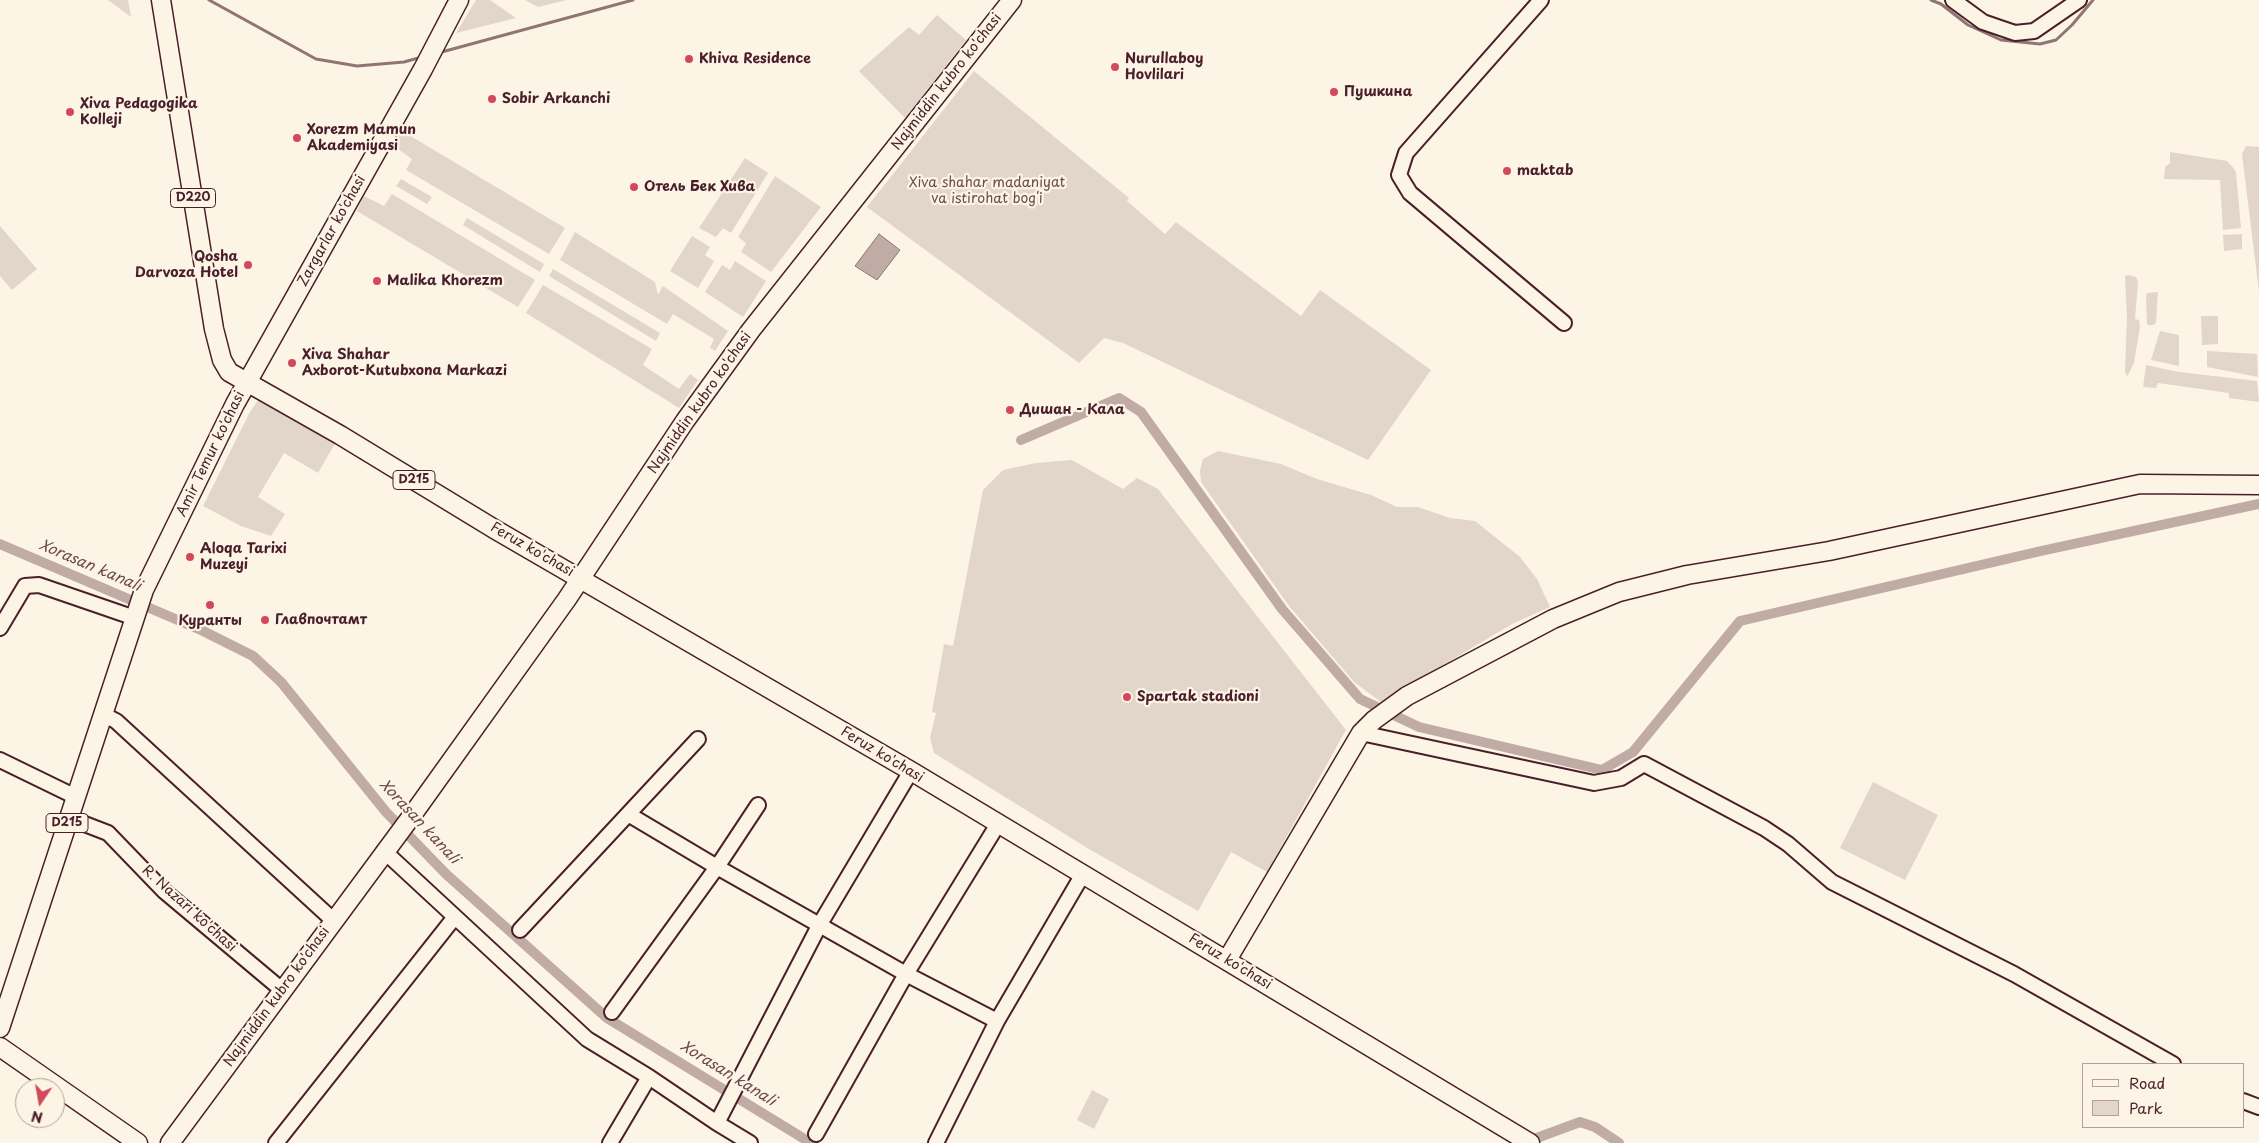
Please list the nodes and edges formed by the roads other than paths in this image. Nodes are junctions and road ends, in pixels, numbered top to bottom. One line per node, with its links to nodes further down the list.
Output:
1 (161, 0): 8 (main road, Amir Temur ko'chasi / D220)
2 (459, 0): 8 (main road, Zargarlar ko'chasi)
3 (1012, 0): 10 (main road, Najmiddin kubro ko'chasi)
4 (1541, 0): 7 (street)
5 (1953, 0): 6 (street)
6 (2079, 0)
7 (1564, 323)
8 (247, 382): 10 (main road, Feruz ko'chasi / D215); 11 (main road, Amir Temur ko'chasi / D215)
9 (2259, 485): 14 (main road)
10 (581, 578): 17 (main road, Feruz ko'chasi); 23 (main road, Najmiddin kubro ko'chasi)
11 (135, 618): 12 (street); 13 (main road, D215)
12 (0, 628)
13 (102, 714): 18 (main road, D215); 27 (street)
14 (1361, 733): 30 (main road); 37 (street)
15 (698, 739): 20 (street)
16 (0, 760): 18 (street)
17 (911, 772): 22 (main road, Feruz ko'chasi); 28 (street)
18 (76, 797): 21 (main road, D215)
19 (758, 805): 24 (street)
20 (628, 814): 24 (street); 29 (street)
21 (69, 818): 32 (street, R. Nazari ko'chasi); 35 (main road, D215)
22 (998, 824): 25 (main road, Feruz ko'chasi); 31 (street)
23 (384, 851): 26 (street); 27 (main road, Najmiddin kubro ko'chasi)
24 (717, 867): 28 (street); 33 (street)
25 (1083, 874): 30 (main road, Feruz ko'chasi); 34 (street)
26 (454, 918): 38 (street); 45 (street)
27 (334, 921): 32 (main road, Najmiddin kubro ko'chasi)
28 (820, 924): 31 (street); 41 (street)
29 (520, 930)
30 (1227, 960): 49 (main road, Feruz ko'chasi)
31 (906, 974): 34 (street); 42 (street)
32 (282, 990): 44 (main road, Najmiddin kubro ko'chasi)
33 (612, 1012)
34 (997, 1021): 48 (street)
35 (0, 1028)
36 (0, 1046): 43 (main road)
37 (2171, 1063)
38 (649, 1077): 41 (street); 46 (street)
39 (2244, 1100): 40 (street)
40 (2259, 1106)
41 (717, 1124): 47 (street)
42 (816, 1134)
43 (138, 1143)
44 (170, 1143)
45 (276, 1143)
46 (610, 1143)
47 (750, 1143)
48 (936, 1143)
49 (1530, 1143)

